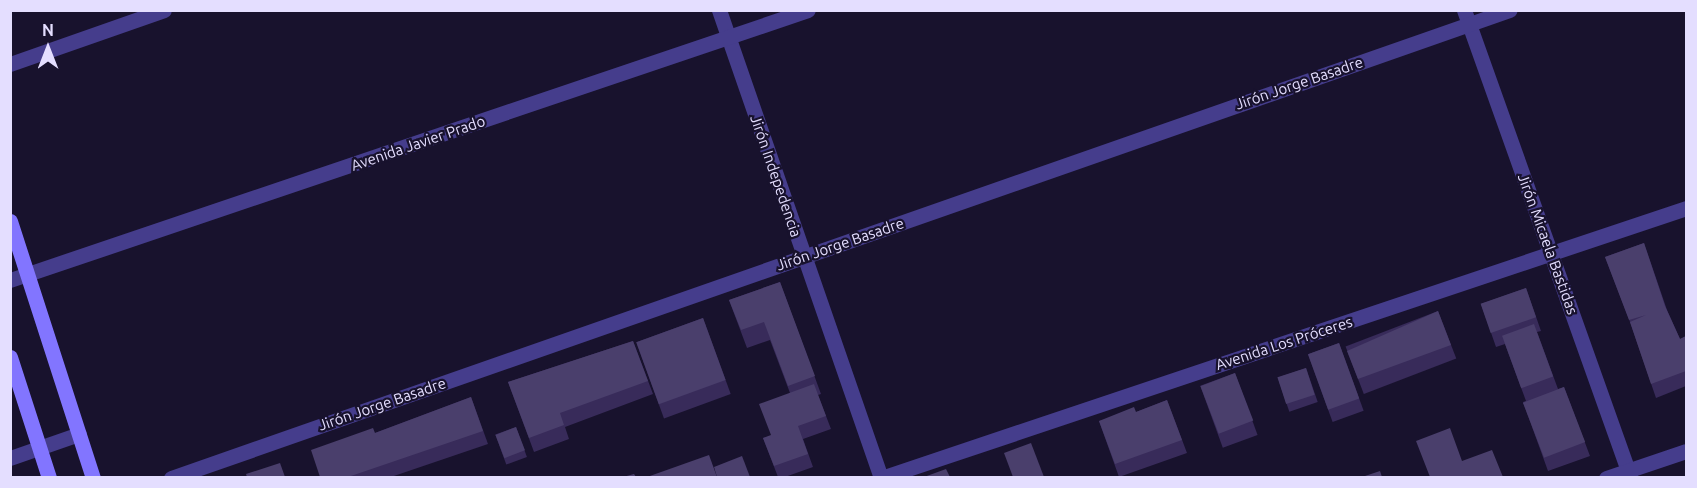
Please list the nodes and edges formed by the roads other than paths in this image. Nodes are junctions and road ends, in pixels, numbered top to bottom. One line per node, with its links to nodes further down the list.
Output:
1 (164, 10): 7 (street)
2 (718, 10): 6 (street, Jirón Indepedencia)
3 (808, 10): 6 (street, Avenida Javier Prado)
4 (1510, 10): 5 (street, Jirón Jorge Basadre)
5 (1466, 17): 10 (street, Jirón Micaela Bastidas); 11 (street, Jirón Jorge Basadre)
6 (728, 39): 11 (street, Jirón Indepedencia); 12 (street, Avenida Javier Prado)
7 (10, 64)
8 (1686, 208): 10 (street, Avenida Los Próceres)
9 (10, 221): 12 (street)
10 (1552, 254): 19 (street, Jirón Micaela Bastidas); 23 (street, Avenida Los Próceres)
11 (804, 256): 22 (street, Jirón Jorge Basadre); 23 (street, Jirón Indepedencia)
12 (28, 275): 13 (street, Avenida Javier Prado); 15 (street)
13 (10, 280)
14 (10, 357): 16 (street)
15 (79, 434): 16 (street); 21 (street)
16 (40, 448): 18 (street); 20 (street)
17 (1686, 451): 19 (street)
18 (10, 458)
19 (1629, 474): 24 (street)
20 (49, 477)
21 (93, 477)
22 (171, 477)
23 (881, 477)
24 (1606, 477)

